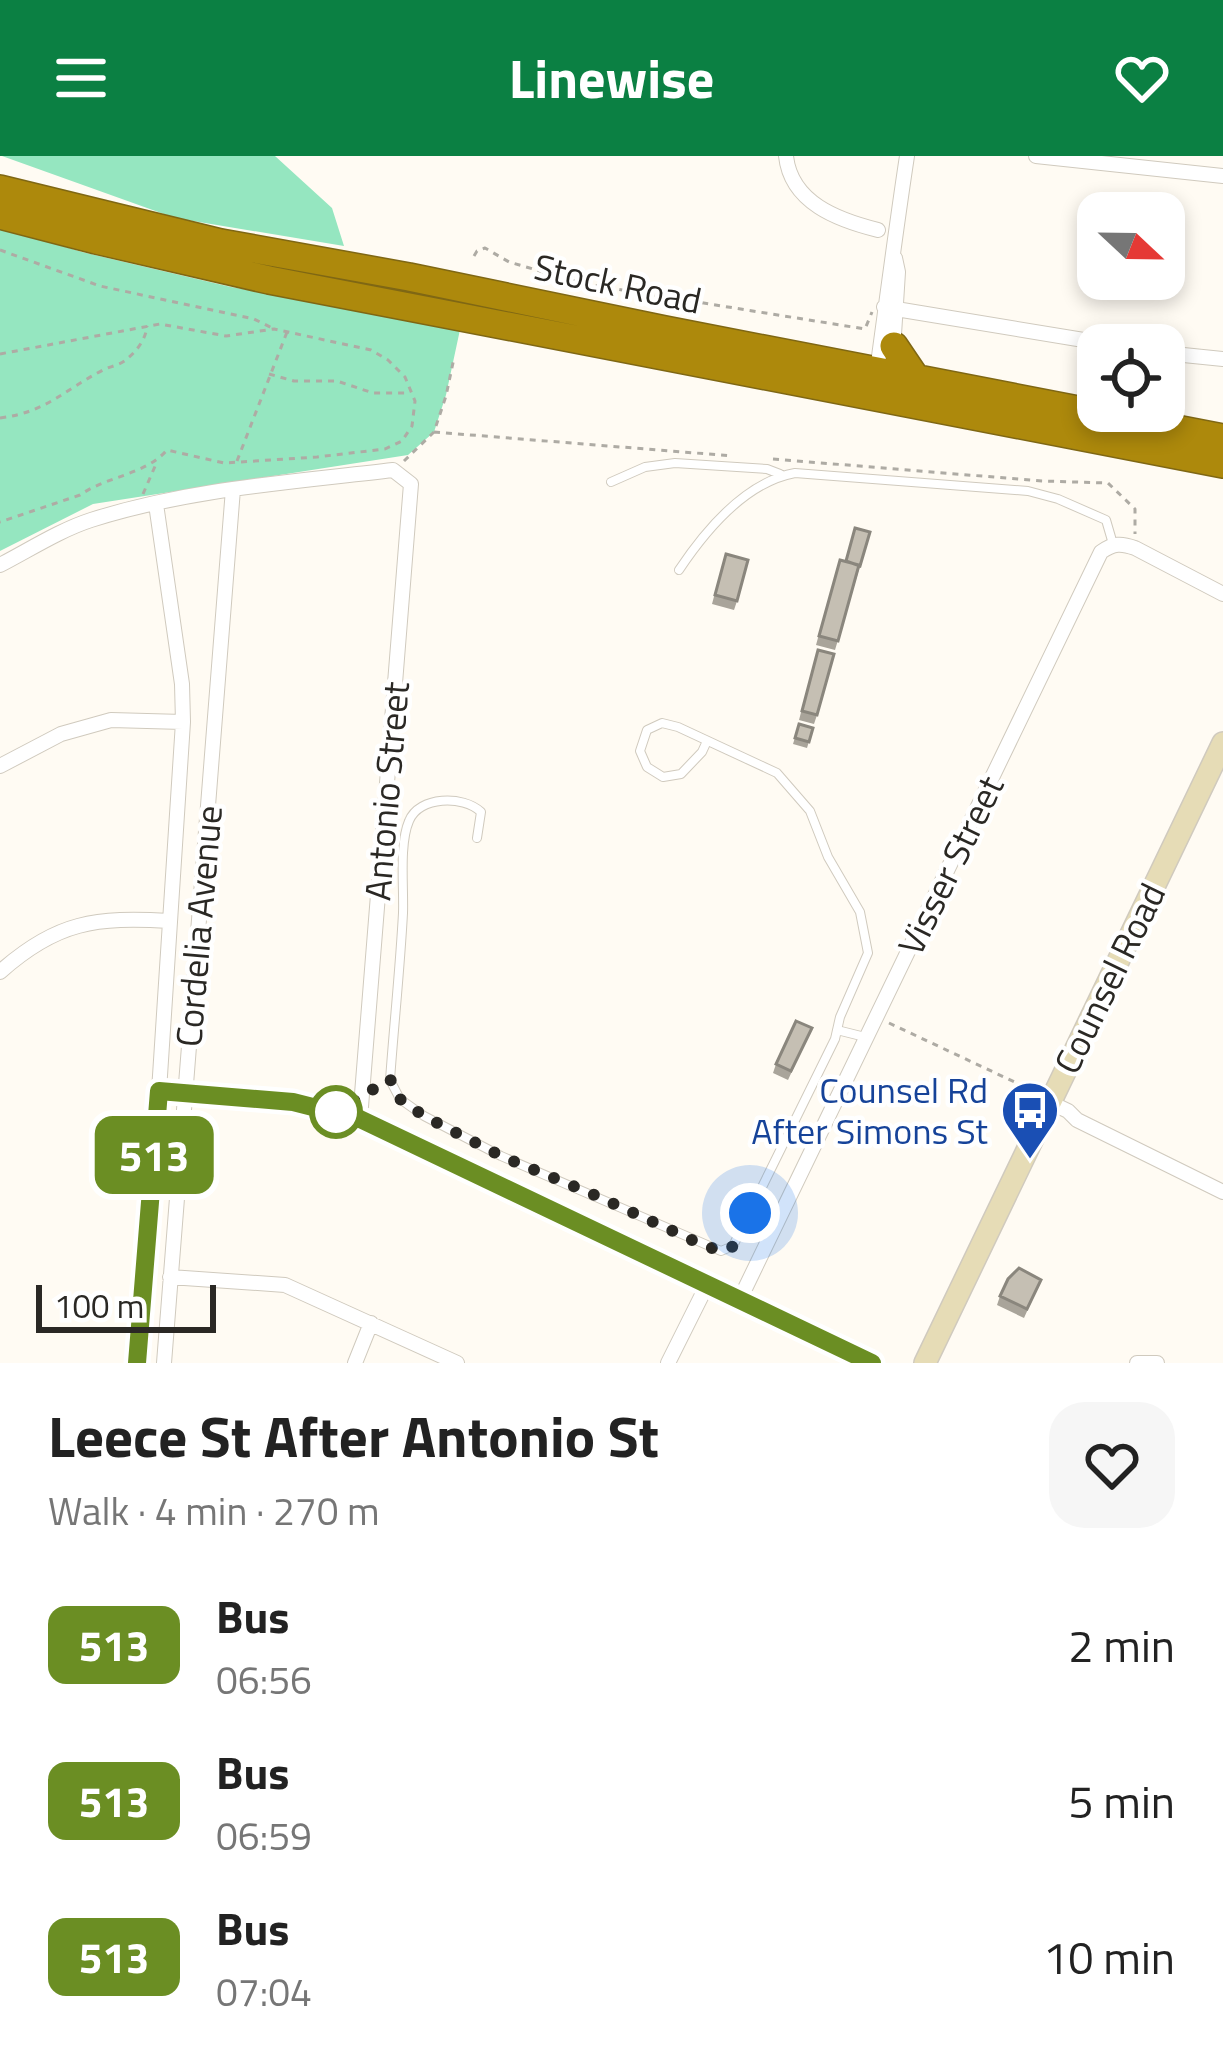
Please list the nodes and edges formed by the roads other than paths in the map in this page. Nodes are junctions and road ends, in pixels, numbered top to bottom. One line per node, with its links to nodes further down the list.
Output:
1 (786, 156): 7 (street)
2 (907, 156): 8 (street)
3 (1036, 156): 4 (street)
4 (1223, 176)
5 (0, 189): 12 (highway, Stock Road)
6 (0, 215): 12 (highway, Stock Road)
7 (878, 230)
8 (891, 308): 9 (street); 12 (street); 12 (street)
9 (1077, 339)
10 (1185, 355): 11 (street)
11 (1223, 359)
12 (890, 378): 13 (highway, Stock Road); 14 (highway, Stock Road)
13 (1223, 438)
14 (1223, 464)
15 (781, 475): 16 (lane); 19 (lane); 21 (lane)
16 (611, 482)
17 (233, 489): 18 (street); 33 (street, Cordelia Avenue); 35 (street, Antonio Street)
18 (149, 500): 20 (street); 23 (street, Cordelia Avenue)
19 (1113, 544): 22 (street); 31 (street, Visser Street)
20 (0, 566)
21 (679, 570)
22 (1223, 593)
23 (183, 722): 26 (street); 28 (street, Cordelia Avenue)
24 (707, 741): 24 (lane); 30 (lane)
25 (1223, 743): 34 (street, Counsel Road)
26 (0, 766)
27 (477, 838): 30 (lane)
28 (170, 921): 29 (street); 32 (street, Cordelia Avenue)
29 (0, 972)
30 (837, 1030): 31 (lane)
31 (867, 1038): 40 (street, Visser Street)
32 (159, 1091): 33 (street); 43 (street, Cordelia Avenue)
33 (185, 1094): 35 (street); 38 (street, Cordelia Avenue)
34 (1048, 1104): 37 (street); 42 (street, Counsel Road)
35 (360, 1119): 39 (street)
36 (1223, 1169): 37 (street)
37 (1218, 1190)
38 (170, 1277): 41 (street); 44 (street, Cordelia Avenue)
39 (707, 1283): 40 (street); 47 (street)
40 (740, 1299): 48 (street)
41 (371, 1323): 45 (street); 46 (street)
42 (929, 1353): 49 (street, Counsel Road)
43 (137, 1363)
44 (164, 1363)
45 (355, 1363)
46 (457, 1363)
47 (668, 1363)
48 (872, 1363)
49 (913, 1363)
50 (1137, 1363): 51 (street)
51 (1157, 1363)

